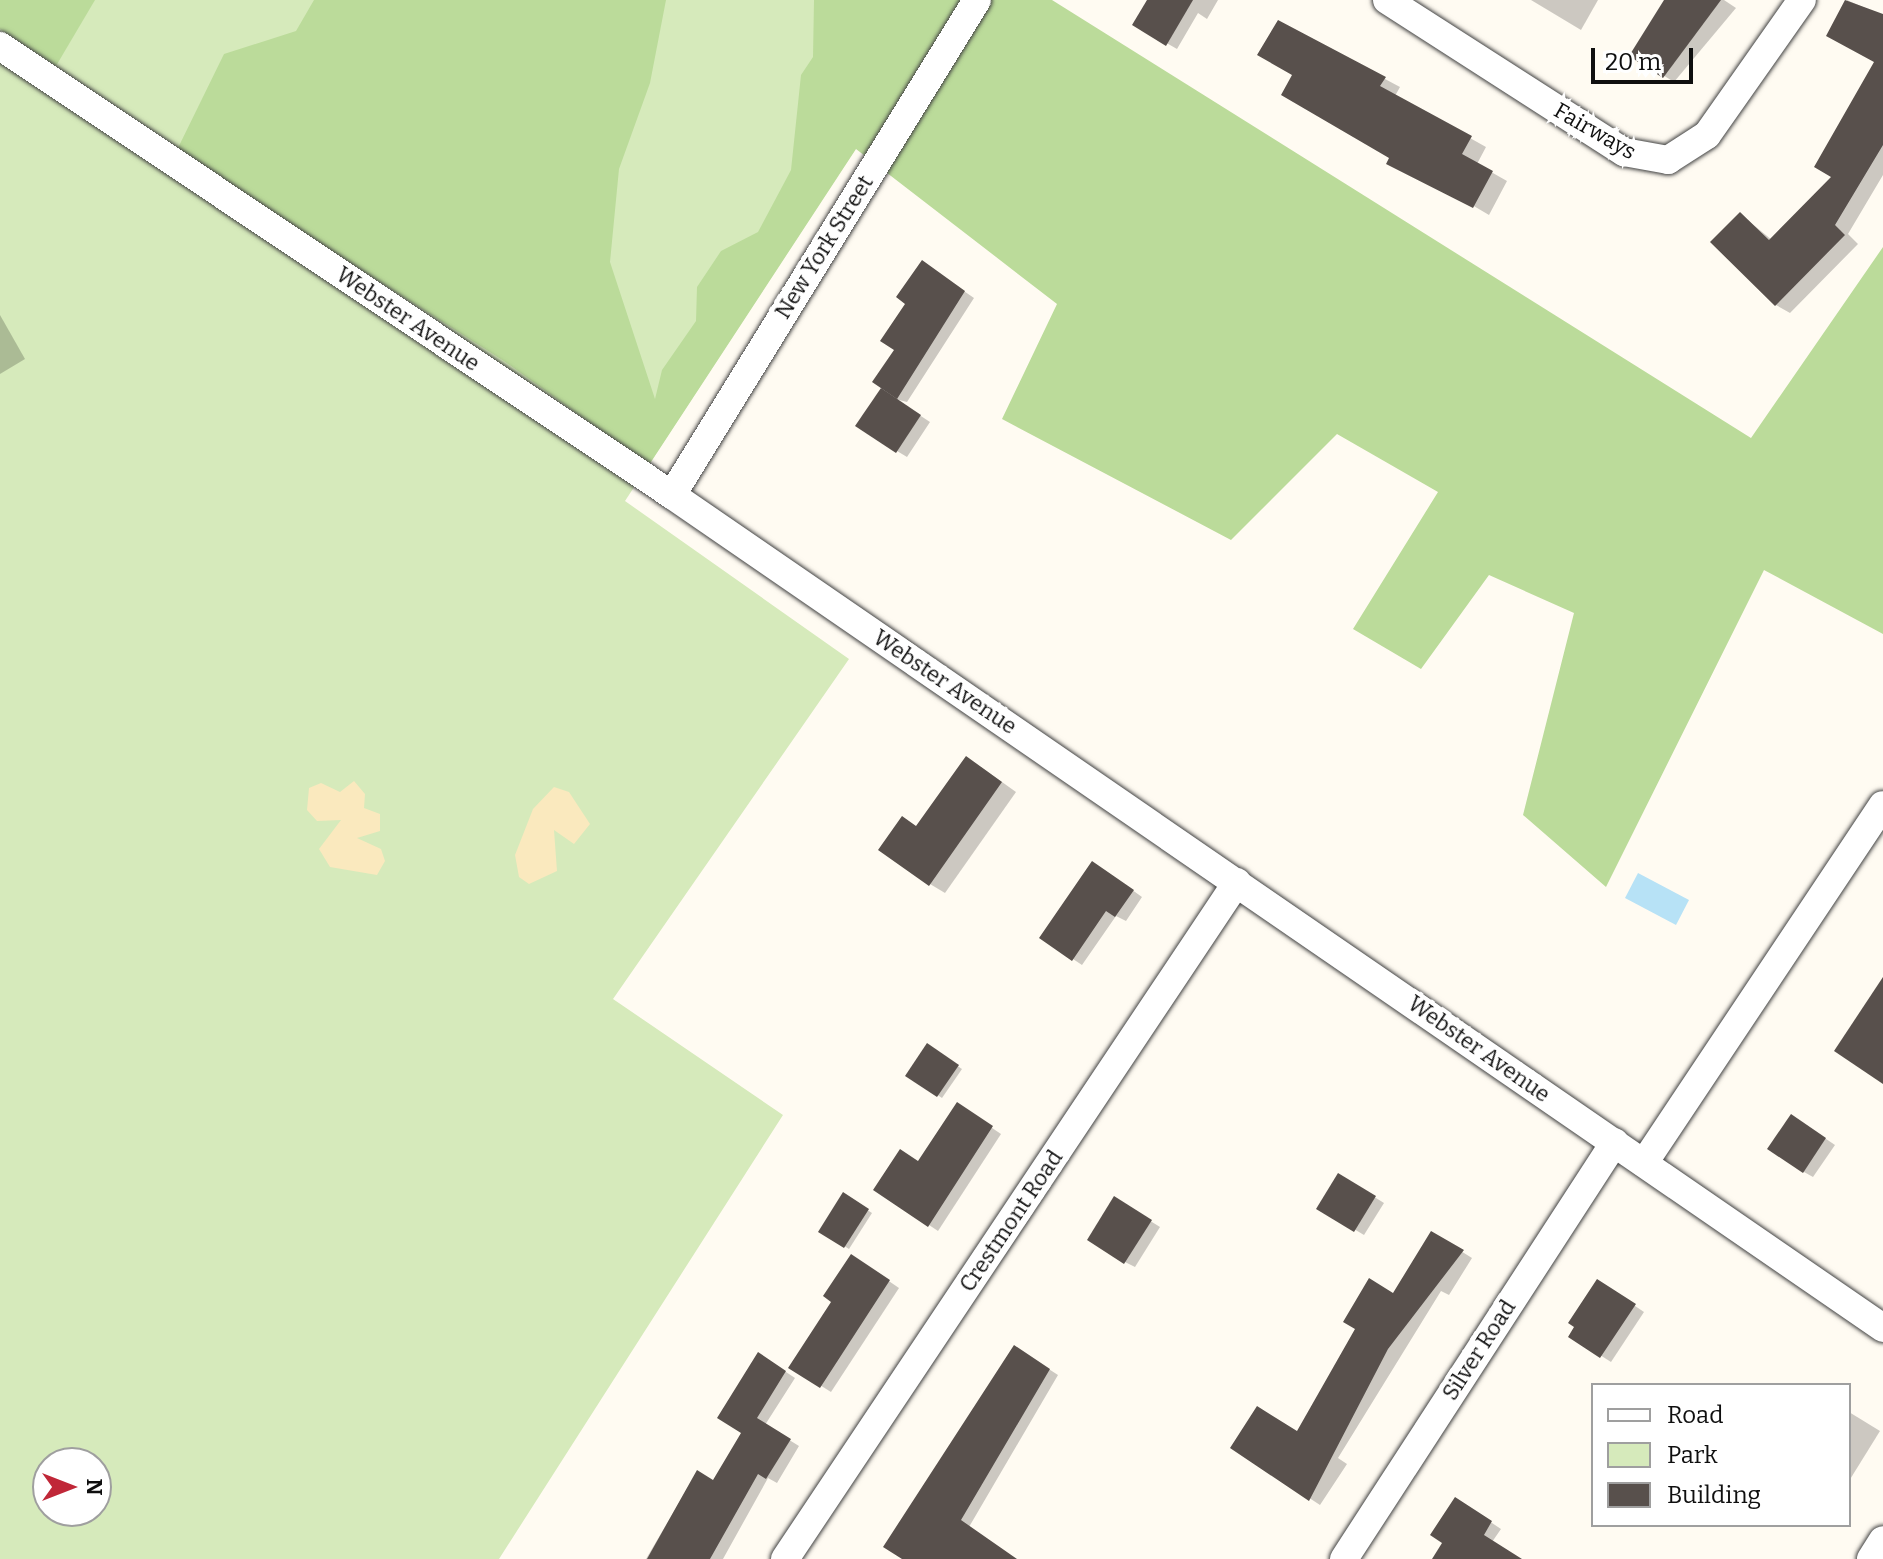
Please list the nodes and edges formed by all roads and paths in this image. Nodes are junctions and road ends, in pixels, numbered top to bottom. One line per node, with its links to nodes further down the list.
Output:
1 (977, 0): 5 (street, New York Street)
2 (1387, 0): 3 (street, Fairways)
3 (1802, 0)
4 (0, 46): 5 (street, Webster Avenue)
5 (672, 495): 7 (street, Webster Avenue)
6 (1883, 805): 9 (street)
7 (1237, 882): 8 (street, Webster Avenue); 12 (street, Crestmont Road)
8 (1615, 1142): 9 (street, Webster Avenue); 13 (street, Silver Road)
9 (1644, 1163): 10 (street, Webster Avenue)
10 (1883, 1328)
11 (1883, 1540): 14 (street)
12 (785, 1559)
13 (1344, 1559)
14 (1871, 1559)

